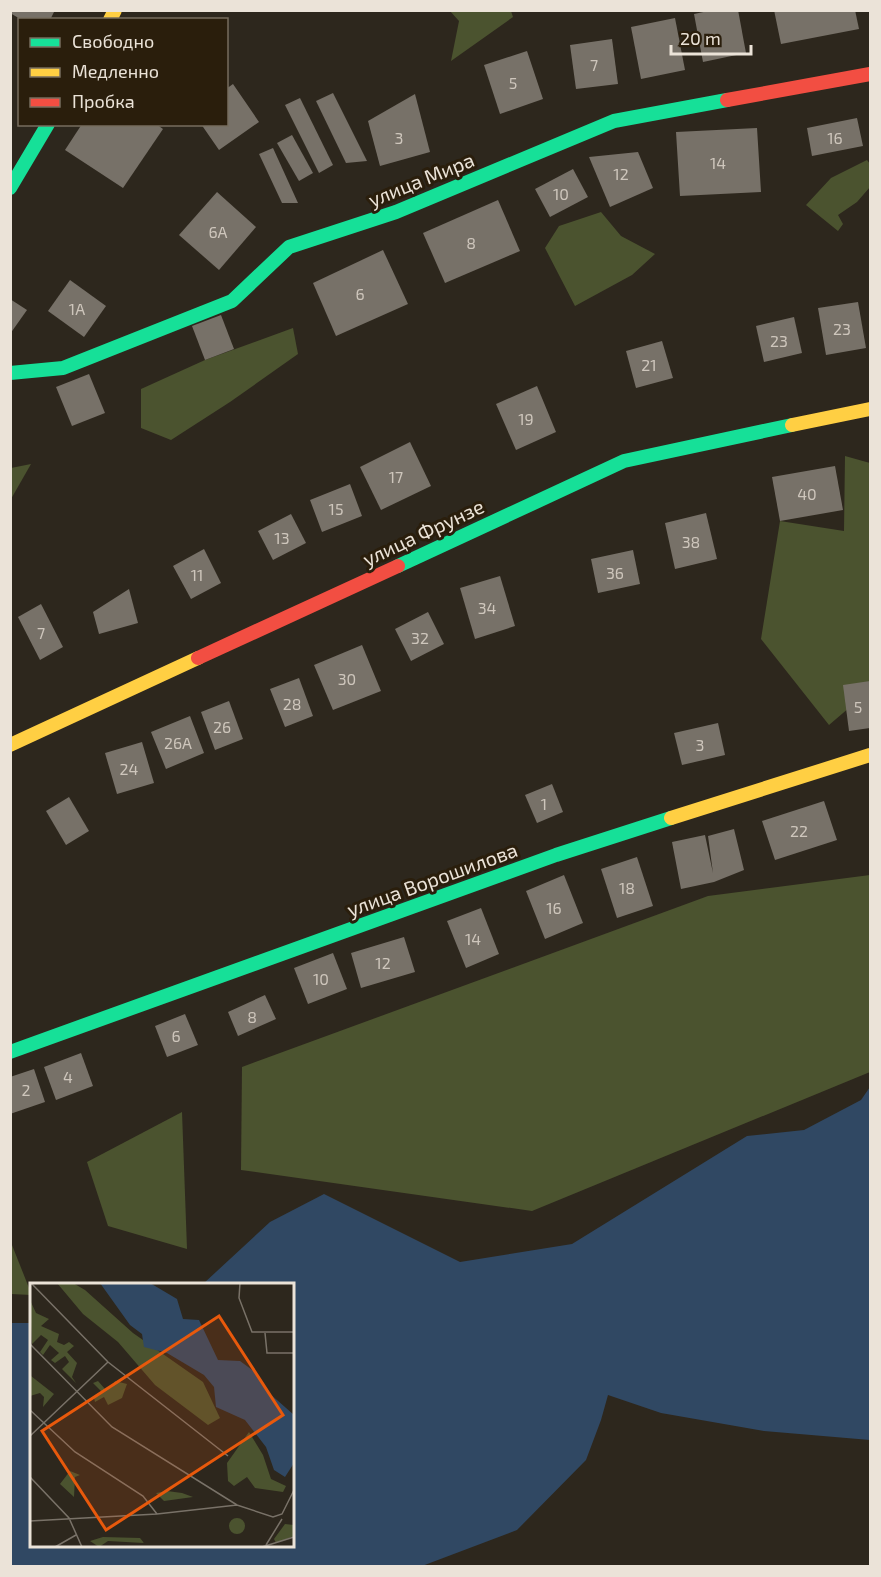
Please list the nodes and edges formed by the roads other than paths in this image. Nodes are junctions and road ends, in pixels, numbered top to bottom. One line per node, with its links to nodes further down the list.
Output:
1 (870, 74): 4 (street, улица Мира)
2 (47, 126): 3 (street)
3 (10, 188)
4 (10, 373)
5 (870, 409): 6 (street, улица Фрунзе)
6 (10, 745)
7 (870, 755): 8 (street, улица Ворошилова)
8 (10, 1052)

